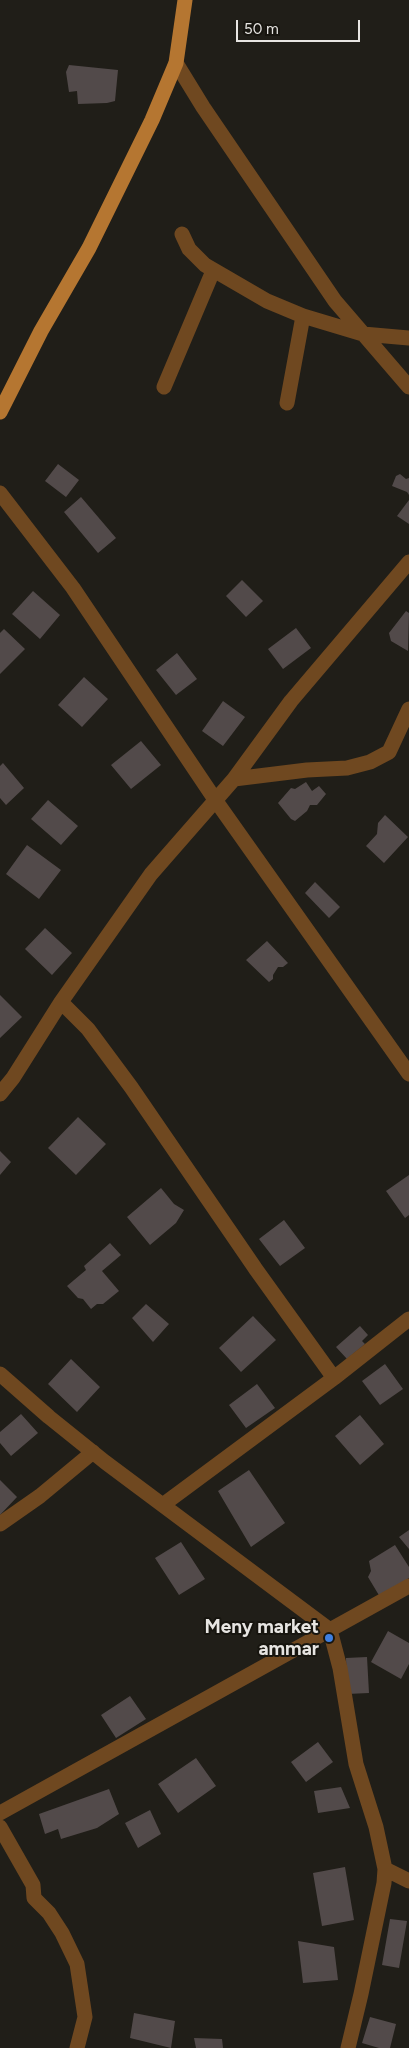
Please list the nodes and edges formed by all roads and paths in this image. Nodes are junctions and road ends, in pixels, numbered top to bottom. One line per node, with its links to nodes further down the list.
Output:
1 (185, 0): 2 (main road)
2 (176, 63): 6 (street); 11 (main road)
3 (182, 234): 4 (street)
4 (213, 271): 5 (street); 9 (street)
5 (303, 316): 6 (street); 10 (street)
6 (363, 334): 7 (street); 8 (street)
7 (409, 338)
8 (409, 387)
9 (164, 388)
10 (287, 402)
11 (0, 412)
12 (0, 492): 17 (street)
13 (409, 562): 16 (street)
14 (409, 709): 15 (street)
15 (406, 732): 16 (street)
16 (234, 779): 17 (street)
17 (216, 801): 18 (street); 19 (street)
18 (61, 1002): 20 (street); 23 (street)
19 (409, 1074)
20 (0, 1094)
21 (409, 1319): 23 (street)
22 (0, 1374): 24 (street)
23 (334, 1378): 25 (street)
24 (93, 1452): 25 (street); 26 (street)
25 (164, 1504): 28 (street)
26 (0, 1524)
27 (409, 1586): 28 (street)
28 (330, 1630): 29 (street); 31 (street)
29 (0, 1812)
30 (0, 1827): 33 (street)
31 (385, 1869): 32 (street); 34 (street)
32 (409, 1881)
33 (77, 2048)
34 (348, 2048)

